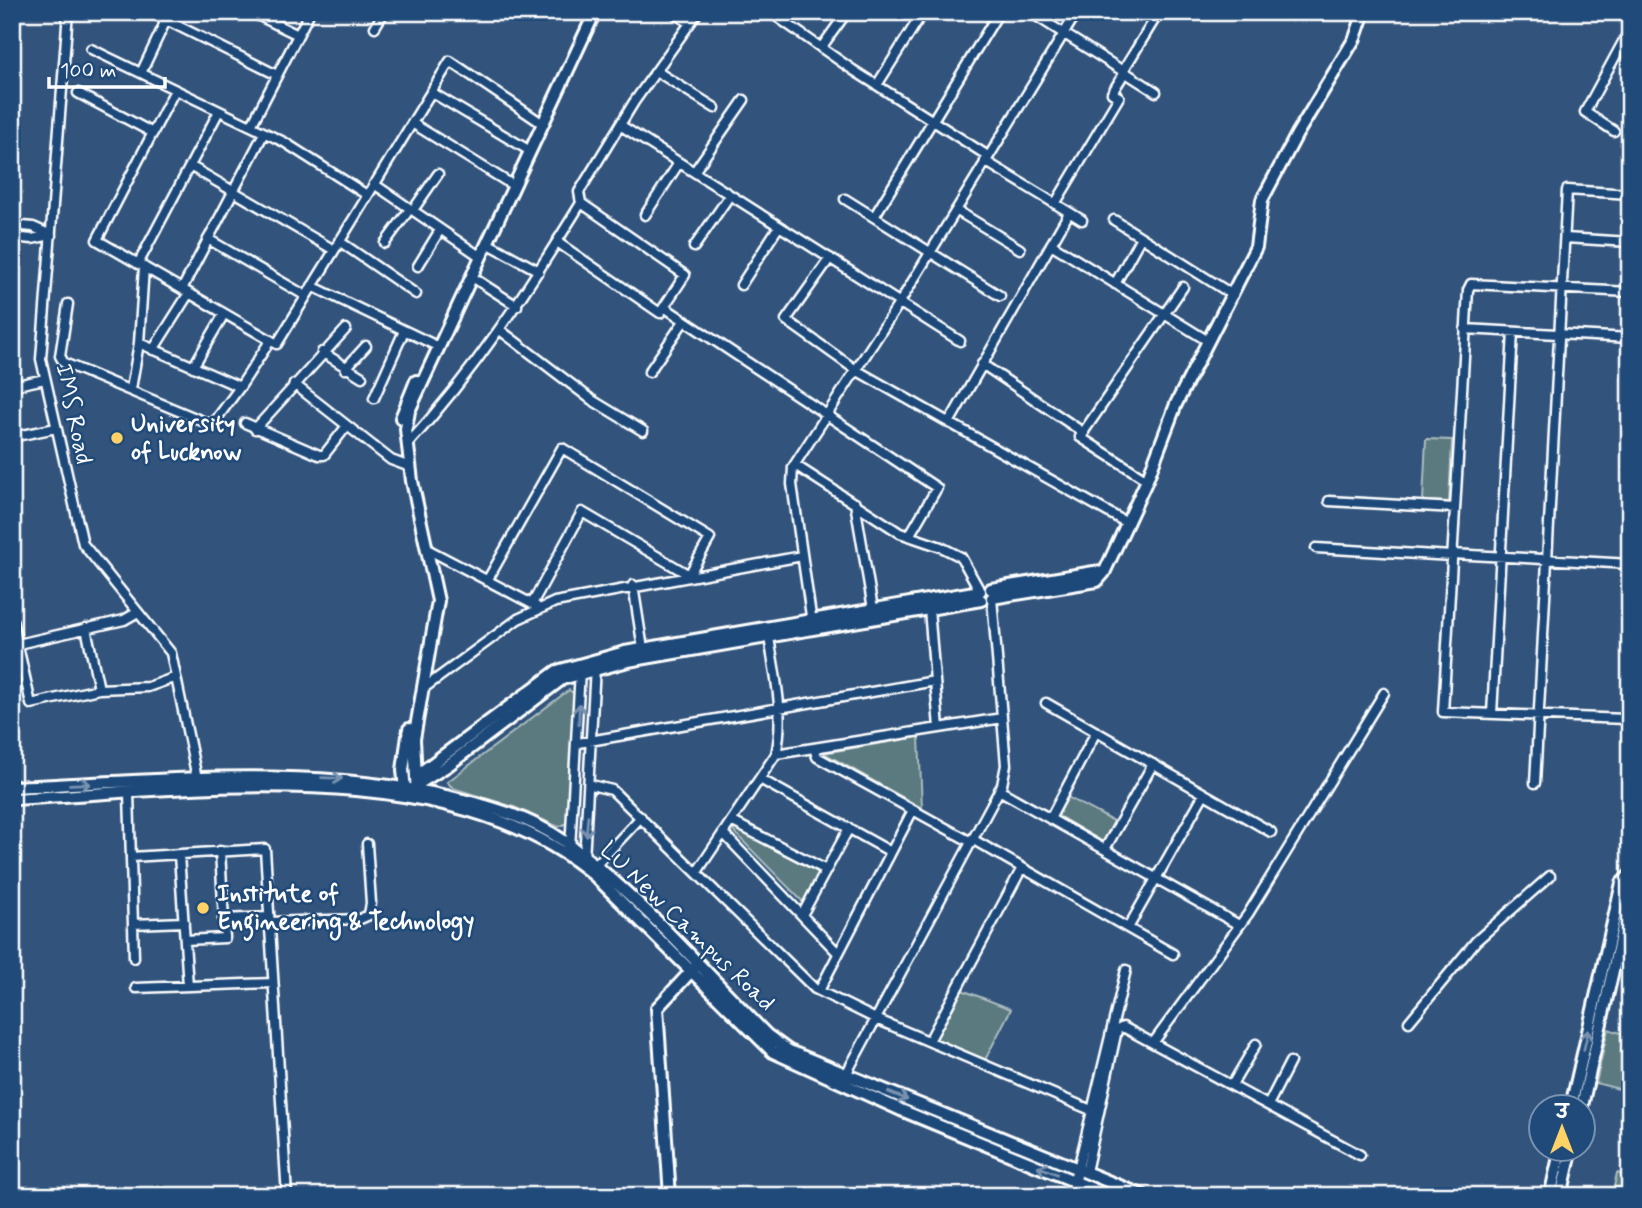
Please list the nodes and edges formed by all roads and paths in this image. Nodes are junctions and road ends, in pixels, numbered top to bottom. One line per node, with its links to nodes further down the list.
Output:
1 (68, 12): 71 (street, IMS Road)
2 (150, 12): 18 (street)
3 (251, 12): 23 (street)
4 (310, 12): 23 (street)
5 (384, 12): 20 (street)
6 (587, 12): 39 (street)
7 (595, 12): 39 (street)
8 (673, 12): 19 (street)
9 (698, 12): 19 (street)
10 (771, 12): 24 (street)
11 (847, 12): 24 (street)
12 (923, 12): 30 (street)
13 (999, 12): 38 (street)
14 (1031, 12): 22 (street)
15 (1077, 12): 22 (street)
16 (1159, 12): 27 (street)
17 (1364, 12): 100 (street)
18 (169, 16): 28 (street); 29 (street)
19 (690, 23): 26 (street)
20 (375, 27)
21 (1630, 29): 43 (street)
22 (1063, 34): 27 (street); 47 (street)
23 (298, 35): 29 (street)
24 (821, 48): 30 (street)
25 (91, 49): 28 (street)
26 (656, 71): 36 (street); 41 (street)
27 (1124, 72): 33 (street); 60 (street)
28 (141, 73): 31 (street)
29 (277, 75): 42 (street)
30 (877, 85): 38 (street)
31 (176, 90): 37 (street); 44 (street)
32 (431, 92): 39 (street); 40 (street); 46 (street)
33 (1156, 92)
34 (78, 93): 44 (street)
35 (744, 100): 50 (street)
36 (715, 108)
37 (219, 111): 42 (street); 49 (street)
38 (933, 121): 47 (street); 65 (street)
39 (540, 122): 46 (street)
40 (412, 123): 52 (street); 53 (street)
41 (620, 125): 48 (street); 59 (street)
42 (251, 126): 45 (street)
43 (1614, 131)
44 (153, 133): 88 (street)
45 (264, 133): 54 (street); 56 (street)
46 (528, 149): 53 (street)
47 (987, 159): 60 (street); 62 (street)
48 (679, 163): 50 (street); 64 (street)
49 (190, 166): 54 (street); 88 (street)
50 (694, 172): 57 (street)
51 (438, 174): 61 (street)
52 (374, 184): 56 (street); 61 (street)
53 (511, 184): 80 (street); 86 (street)
54 (234, 190): 74 (street); 84 (street)
55 (1630, 194): 75 (street)
56 (367, 195): 76 (street)
57 (730, 195): 69 (street); 82 (street)
58 (845, 199): 65 (street)
59 (580, 203): 77 (street); 106 (street)
60 (1055, 204): 63 (street)
61 (411, 209): 70 (street); 79 (street)
62 (956, 210): 83 (street); 85 (street)
63 (1069, 213): 66 (street); 81 (street)
64 (645, 215)
65 (874, 217): 85 (street)
66 (1082, 220)
67 (1114, 220): 73 (street)
68 (12, 225): 71 (street)
69 (779, 226): 87 (street); 93 (street)
70 (440, 230): 86 (street); 89 (street)
71 (51, 234): 72 (street); 131 (street, IMS Road)
72 (12, 237)
73 (1141, 237): 92 (street); 100 (street)
74 (208, 239): 97 (street); 101 (street)
75 (1565, 239): 78 (street); 96 (street)
76 (339, 241): 84 (street); 99 (street)
77 (557, 242): 90 (street); 106 (street)
78 (1630, 242)
79 (385, 243)
80 (487, 243): 86 (street); 90 (street)
81 (1051, 244): 92 (street); 125 (street)
82 (694, 247)
83 (1020, 249)
84 (334, 250): 94 (street)
85 (931, 251): 102 (street); 103 (street)
86 (478, 256): 91 (street); 122 (street)
87 (830, 258): 103 (street); 128 (street)
88 (141, 266): 97 (street); 120 (street)
89 (418, 266)
90 (539, 271): 105 (street)
91 (472, 277): 105 (street); 122 (street)
92 (1115, 284): 108 (street)
93 (741, 285)
94 (312, 286): 101 (street); 113 (street)
95 (1183, 287): 108 (street)
96 (1563, 289): 98 (street); 111 (street); 115 (street)
97 (185, 291): 107 (street); 123 (street)
98 (1630, 292)
99 (416, 294)
100 (1233, 295): 119 (street)
101 (306, 296): 117 (street)
102 (1000, 296)
103 (900, 302): 118 (street); 128 (street)
104 (68, 304): 135 (street)
105 (517, 306): 112 (street)
106 (664, 307): 109 (street)
107 (224, 314): 117 (street); 126 (street)
108 (1164, 315): 119 (street); 144 (street)
109 (684, 321): 129 (street); 137 (street)
110 (346, 328): 124 (street)
111 (1465, 329): 114 (street); 152 (street)
112 (500, 330): 143 (street); 146 (street)
113 (404, 331): 122 (street); 136 (street)
114 (1513, 332): 115 (street); 160 (street)
115 (1560, 335): 116 (street); 161 (street)
116 (1630, 338)
117 (270, 341): 134 (street)
118 (960, 341)
119 (1208, 341): 149 (street)
120 (139, 343): 123 (street); 135 (street)
121 (366, 346): 127 (street)
122 (436, 346): 146 (street); 148 (street)
123 (153, 350): 126 (street)
124 (323, 352): 127 (street); 132 (street)
125 (982, 364): 139 (street); 144 (street)
126 (193, 367): 134 (street)
127 (345, 369): 130 (street)
128 (856, 370): 137 (street); 139 (street)
129 (649, 372)
130 (362, 377)
131 (45, 379): 133 (street); 141 (street, IMS Road)
132 (294, 384): 140 (street); 142 (street)
133 (12, 386)
134 (240, 387): 135 (street)
135 (131, 389)
136 (374, 398)
137 (827, 414): 147 (street); 155 (street)
138 (245, 423): 142 (street)
139 (949, 423): 154 (street)
140 (346, 427): 142 (street); 148 (street)
141 (56, 428): 145 (street); 171 (street, IMS Road)
142 (255, 429)
143 (643, 431)
144 (1084, 433): 149 (street)
145 (12, 437)
146 (407, 445): 148 (street)
147 (795, 465): 151 (street); 159 (street)
148 (407, 466): 153 (street)
149 (1147, 480): 154 (street)
150 (1329, 501): 152 (street)
151 (855, 503): 155 (street); 169 (street)
152 (1455, 508): 158 (street)
153 (417, 518): 157 (street); 172 (street)
154 (1128, 523): 166 (street)
155 (909, 536): 166 (street)
156 (1316, 548): 158 (street)
157 (427, 549): 164 (street); 172 (street)
158 (1452, 555): 160 (street); 190 (street)
159 (802, 556): 163 (street); 174 (street)
160 (1500, 556): 161 (street); 190 (street)
161 (1548, 559): 162 (street); 191 (street)
162 (1630, 564)
163 (689, 575): 164 (street); 165 (street); 167 (street)
164 (487, 581): 167 (street)
165 (633, 585): 168 (street); 178 (street)
166 (986, 595): 169 (street); 170 (street); 192 (street)
167 (531, 604): 168 (street)
168 (540, 609): 184 (street)
169 (873, 609): 174 (street)
170 (929, 609): 174 (street); 182 (street)
171 (138, 612): 175 (street); 181 (street, IMS Road)
172 (434, 618): 184 (street); 200 (street)
173 (12, 619): 177 (street)
174 (812, 624): 176 (street); 178 (street)
175 (86, 628): 177 (street); 185 (street)
176 (769, 637): 179 (street); 188 (street)
177 (18, 644): 185 (street)
178 (643, 649): 179 (street)
179 (595, 666): 180 (street); 197 (street)
180 (580, 669): 196 (street, one-way to 180); 208 (street)
181 (176, 677): 185 (street); 205 (street, IMS Road)
182 (935, 681): 188 (street); 194 (street)
183 (1630, 682): 189 (street)
184 (424, 688): 200 (street)
185 (99, 690)
186 (1384, 693): 242 (street)
187 (1046, 703): 195 (street)
188 (780, 708): 197 (street); 201 (street)
189 (1629, 709): 193 (street)
190 (1492, 714): 191 (street)
191 (1538, 717): 193 (street); 204 (street)
192 (1002, 718): 194 (street); 209 (street)
193 (1628, 720): 199 (street)
194 (939, 728): 198 (street)
195 (1096, 732): 202 (street); 215 (street)
196 (578, 743): 197 (street); 224 (street)
197 (592, 743): 206 (street)
198 (814, 748): 201 (street); 213 (street)
199 (1630, 753)
200 (410, 754): 208 (street); 208 (street)
201 (776, 754): 203 (street)
202 (1153, 764): 211 (street); 222 (street)
203 (760, 779): 216 (street); 217 (street)
204 (1535, 783)
205 (198, 784): 207 (street, LU New Campus Road, one-way to 205); 208 (street, LU New Campus Road); 210 (street, LU New Campus Road)
206 (591, 785): 214 (street); 228 (street, one-way to 228)
207 (12, 787)
208 (413, 788): 224 (street, LU New Campus Road)
209 (999, 790): 215 (street); 220 (street)
210 (129, 793): 212 (street, LU New Campus Road); 227 (street)
211 (1204, 794): 218 (street); 235 (street)
212 (12, 799)
213 (913, 810): 220 (street); 225 (street)
214 (641, 817): 229 (street); 232 (street)
215 (1050, 819): 222 (street)
216 (731, 821): 219 (street); 231 (street)
217 (849, 828): 225 (street); 231 (street)
218 (1271, 832)
219 (723, 833): 232 (street); 237 (street)
220 (972, 840): 230 (street); 254 (street)
221 (367, 844): 239 (street)
222 (1105, 849): 235 (street)
223 (220, 851): 226 (street); 238 (street); 239 (street)
224 (570, 851): 228 (street, LU New Campus Road)
225 (891, 852): 245 (street)
226 (180, 855): 227 (street); 240 (street)
227 (131, 857): 241 (street)
228 (584, 862): 229 (street, LU New Campus Road); 248 (street, LU New Campus Road)
229 (596, 865): 248 (street, LU New Campus Road)
230 (1022, 868): 243 (street); 256 (street)
231 (826, 870): 237 (street)
232 (697, 872): 253 (street)
233 (1630, 875): 262 (street, one-way to 233)
234 (1550, 876): 255 (street)
235 (1156, 878): 242 (street); 243 (street)
236 (1630, 897): 263 (street)
237 (802, 915): 245 (street)
238 (223, 919): 239 (street); 244 (street)
239 (269, 919): 250 (street)
240 (184, 922): 241 (street); 244 (street)
241 (133, 925): 247 (street)
242 (1239, 925): 257 (street)
243 (1128, 928): 246 (street)
244 (185, 940): 251 (street)
245 (838, 953): 253 (street)
246 (1173, 954)
247 (134, 958)
248 (694, 968): 260 (street, LU New Campus Road); 272 (street)
249 (1126, 970): 265 (street)
250 (273, 983): 251 (street); 271 (street)
251 (188, 986): 252 (street)
252 (136, 988)
253 (819, 991): 254 (street)
254 (876, 1019): 256 (street); 260 (street)
255 (1409, 1021)
256 (929, 1041): 265 (street)
257 (1153, 1043): 261 (street); 269 (street)
258 (1256, 1044): 261 (street)
259 (1290, 1062): 264 (street)
260 (843, 1079): 269 (street, LU New Campus Road, one-way to 269); 270 (street, LU New Campus Road, one-way to 260)
261 (1233, 1085): 264 (street)
262 (1575, 1092)
263 (1585, 1092)
264 (1268, 1104): 266 (street)
265 (1091, 1110): 269 (street)
266 (1360, 1155)
267 (1558, 1162): 276 (street)
268 (1569, 1162): 277 (street)
269 (1082, 1170): 270 (street); 275 (street, LU New Campus Road)
270 (1080, 1187): 273 (street); 274 (street, LU New Campus Road)
271 (287, 1196)
272 (670, 1196)
273 (1072, 1196)
274 (1110, 1196)
275 (1144, 1196)
276 (1550, 1196)
277 (1561, 1196)

